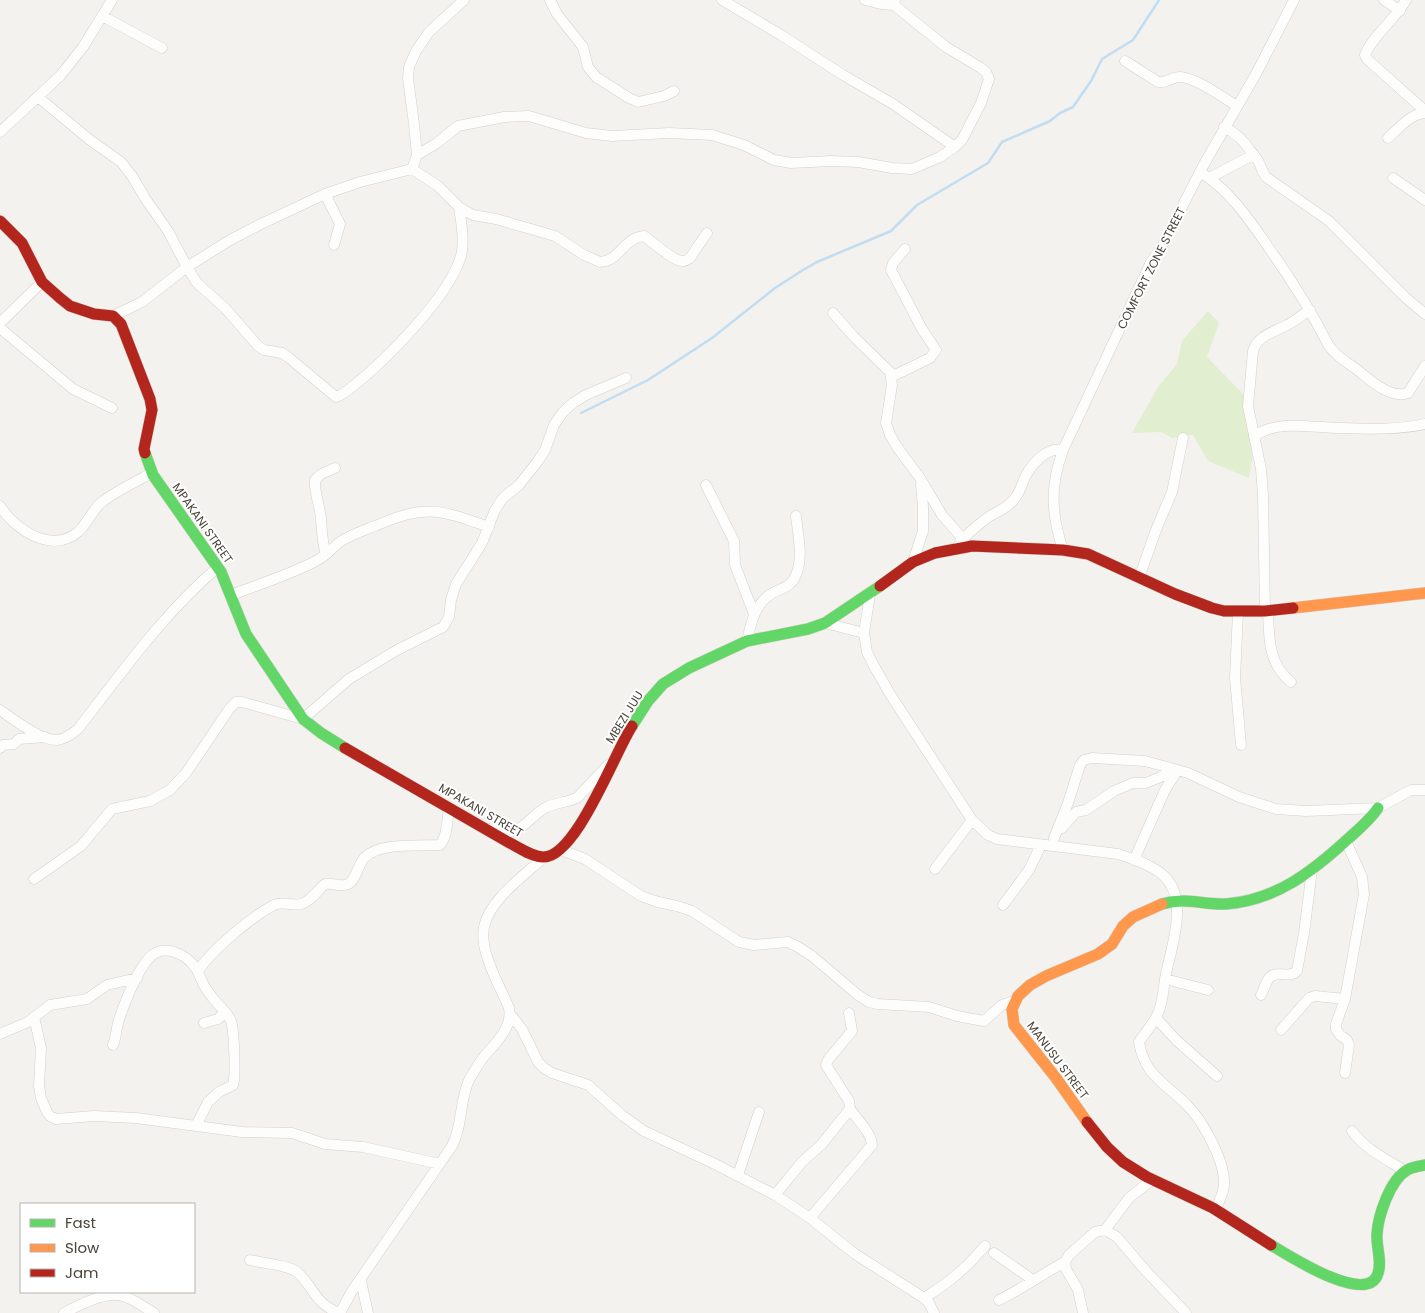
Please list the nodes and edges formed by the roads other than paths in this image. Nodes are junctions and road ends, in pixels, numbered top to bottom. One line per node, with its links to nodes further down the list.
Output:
1 (112, 0): 11 (street)
2 (464, 0): 22 (street)
3 (550, 0): 14 (street)
4 (722, 0): 21 (street)
5 (865, 0): 9 (street)
6 (1294, 0): 16 (street, COMFORT ZONE STREET)
7 (1384, 0): 10 (street)
8 (1406, 0): 10 (street)
9 (894, 2): 21 (street)
10 (1400, 11): 17 (street)
11 (102, 16): 12 (street); 15 (street)
12 (162, 48)
13 (1126, 61): 16 (street)
14 (674, 91)
15 (38, 97): 19 (street); 35 (street)
16 (1237, 106): 18 (street, COMFORT ZONE STREET)
17 (1425, 112): 20 (street)
18 (1224, 127): 23 (street); 25 (street, COMFORT ZONE STREET)
19 (0, 132)
20 (1388, 138)
21 (955, 147): 22 (street)
22 (416, 155): 24 (street)
23 (1253, 155): 26 (street); 39 (street)
24 (412, 168): 28 (street); 30 (street)
25 (1200, 172): 26 (street); 50 (street, COMFORT ZONE STREET)
26 (1210, 178): 37 (street)
27 (1393, 178): 29 (street)
28 (326, 194): 33 (street); 35 (street)
29 (1425, 200)
30 (459, 207): 32 (street); 35 (street)
31 (0, 221): 36 (street)
32 (706, 233)
33 (334, 245)
34 (905, 250): 44 (street)
35 (186, 267): 40 (street)
36 (42, 282): 40 (street); 41 (street)
37 (1310, 310): 43 (street); 48 (street)
38 (833, 313): 44 (street)
39 (1425, 314)
40 (112, 316): 52 (street, MPAKANI STREET)
41 (0, 323)
42 (0, 328): 46 (street)
43 (1425, 366)
44 (891, 377): 53 (street)
45 (626, 378): 57 (street)
46 (112, 408)
47 (1425, 424): 48 (street)
48 (1254, 436): 68 (street)
49 (1183, 438): 64 (street)
50 (1063, 450): 58 (street); 60 (street, COMFORT ZONE STREET)
51 (335, 468): 61 (street)
52 (152, 473): 55 (street); 63 (street, MPAKANI STREET)
53 (920, 478): 58 (street); 62 (street)
54 (706, 485): 70 (street)
55 (0, 506)
56 (796, 516): 70 (street)
57 (489, 527): 61 (street); 76 (street)
58 (963, 539): 59 (street)
59 (955, 549): 60 (street, MBEZI JUU); 62 (street, MBEZI JUU)
60 (1063, 550): 64 (street, MBEZI JUU)
61 (326, 554): 67 (street)
62 (913, 562): 66 (street, MBEZI JUU)
63 (218, 566): 67 (street, MPAKANI STREET); 77 (street)
64 (1139, 578): 69 (street, MBEZI JUU)
65 (1425, 593): 68 (street, MBEZI JUU)
66 (870, 594): 71 (street, MBEZI JUU); 72 (street)
67 (231, 595): 76 (street, MPAKANI STREET)
68 (1266, 611): 69 (street, MBEZI JUU); 74 (street)
69 (1238, 612): 80 (street)
70 (754, 614): 73 (street)
71 (825, 623): 72 (street); 73 (street, MBEZI JUU)
72 (864, 633): 87 (street)
73 (747, 641): 82 (street, MBEZI JUU)
74 (1291, 682)
75 (0, 710): 77 (street)
76 (303, 719): 85 (street, MPAKANI STREET); 97 (street)
77 (44, 737): 79 (street)
78 (0, 743): 79 (street)
79 (14, 744): 81 (street)
80 (1241, 744)
81 (0, 748)
82 (615, 758): 88 (street); 92 (street, MBEZI JUU)
83 (1177, 770): 86 (street); 90 (street); 90 (street); 94 (street)
84 (1425, 790): 86 (street)
85 (449, 808): 88 (street, MPAKANI STREET); 100 (street)
86 (1378, 808): 89 (street)
87 (972, 820): 91 (street); 95 (street)
88 (483, 828): 93 (street, MPAKANI STREET)
89 (1346, 841): 96 (street); 105 (street)
90 (1056, 843): 91 (street); 94 (street)
91 (1041, 845): 99 (street)
92 (559, 849): 93 (street); 106 (street)
93 (544, 857): 109 (street)
94 (1134, 860): 98 (street)
95 (936, 869)
96 (1312, 870): 98 (street); 104 (street)
97 (34, 879)
98 (1177, 899): 102 (street); 106 (street)
99 (1003, 905)
100 (198, 971): 101 (street); 107 (street)
101 (137, 978): 110 (street); 115 (street)
102 (1165, 979): 103 (street); 111 (street)
103 (1208, 990)
104 (1261, 994)
105 (1345, 999): 113 (street); 116 (street)
106 (1014, 1001): 126 (street, MANUSU STREET)
107 (225, 1012): 112 (street); 120 (street)
108 (848, 1013): 118 (street)
109 (510, 1014): 122 (street); 125 (street)
110 (34, 1017): 114 (street); 120 (street)
111 (1156, 1018): 117 (street); 128 (street)
112 (204, 1023)
113 (1281, 1030)
114 (0, 1034)
115 (113, 1045)
116 (1345, 1073)
117 (1217, 1076)
118 (850, 1109): 127 (street); 129 (street)
119 (759, 1112): 125 (street)
120 (196, 1126): 122 (street)
121 (1352, 1131): 124 (street)
122 (440, 1164): 136 (street)
123 (1425, 1165): 124 (street)
124 (1404, 1171): 128 (street, MANUSU STREET)
125 (738, 1175): 127 (street)
126 (1153, 1179): 128 (street, MANUSU STREET); 130 (street)
127 (775, 1195): 129 (street)
128 (1216, 1210)
129 (810, 1218): 137 (street)
130 (1105, 1230): 134 (street); 145 (street)
131 (985, 1246): 137 (street)
132 (994, 1253): 135 (street)
133 (250, 1260): 141 (street)
134 (1065, 1262): 135 (street); 144 (street)
135 (1033, 1280): 138 (street)
136 (360, 1281): 141 (street); 142 (street)
137 (924, 1298): 143 (street)
138 (999, 1300)
139 (64, 1313): 140 (street)
140 (154, 1313)
141 (340, 1313)
142 (368, 1313)
143 (934, 1313)
144 (1083, 1313)
145 (1186, 1313)

